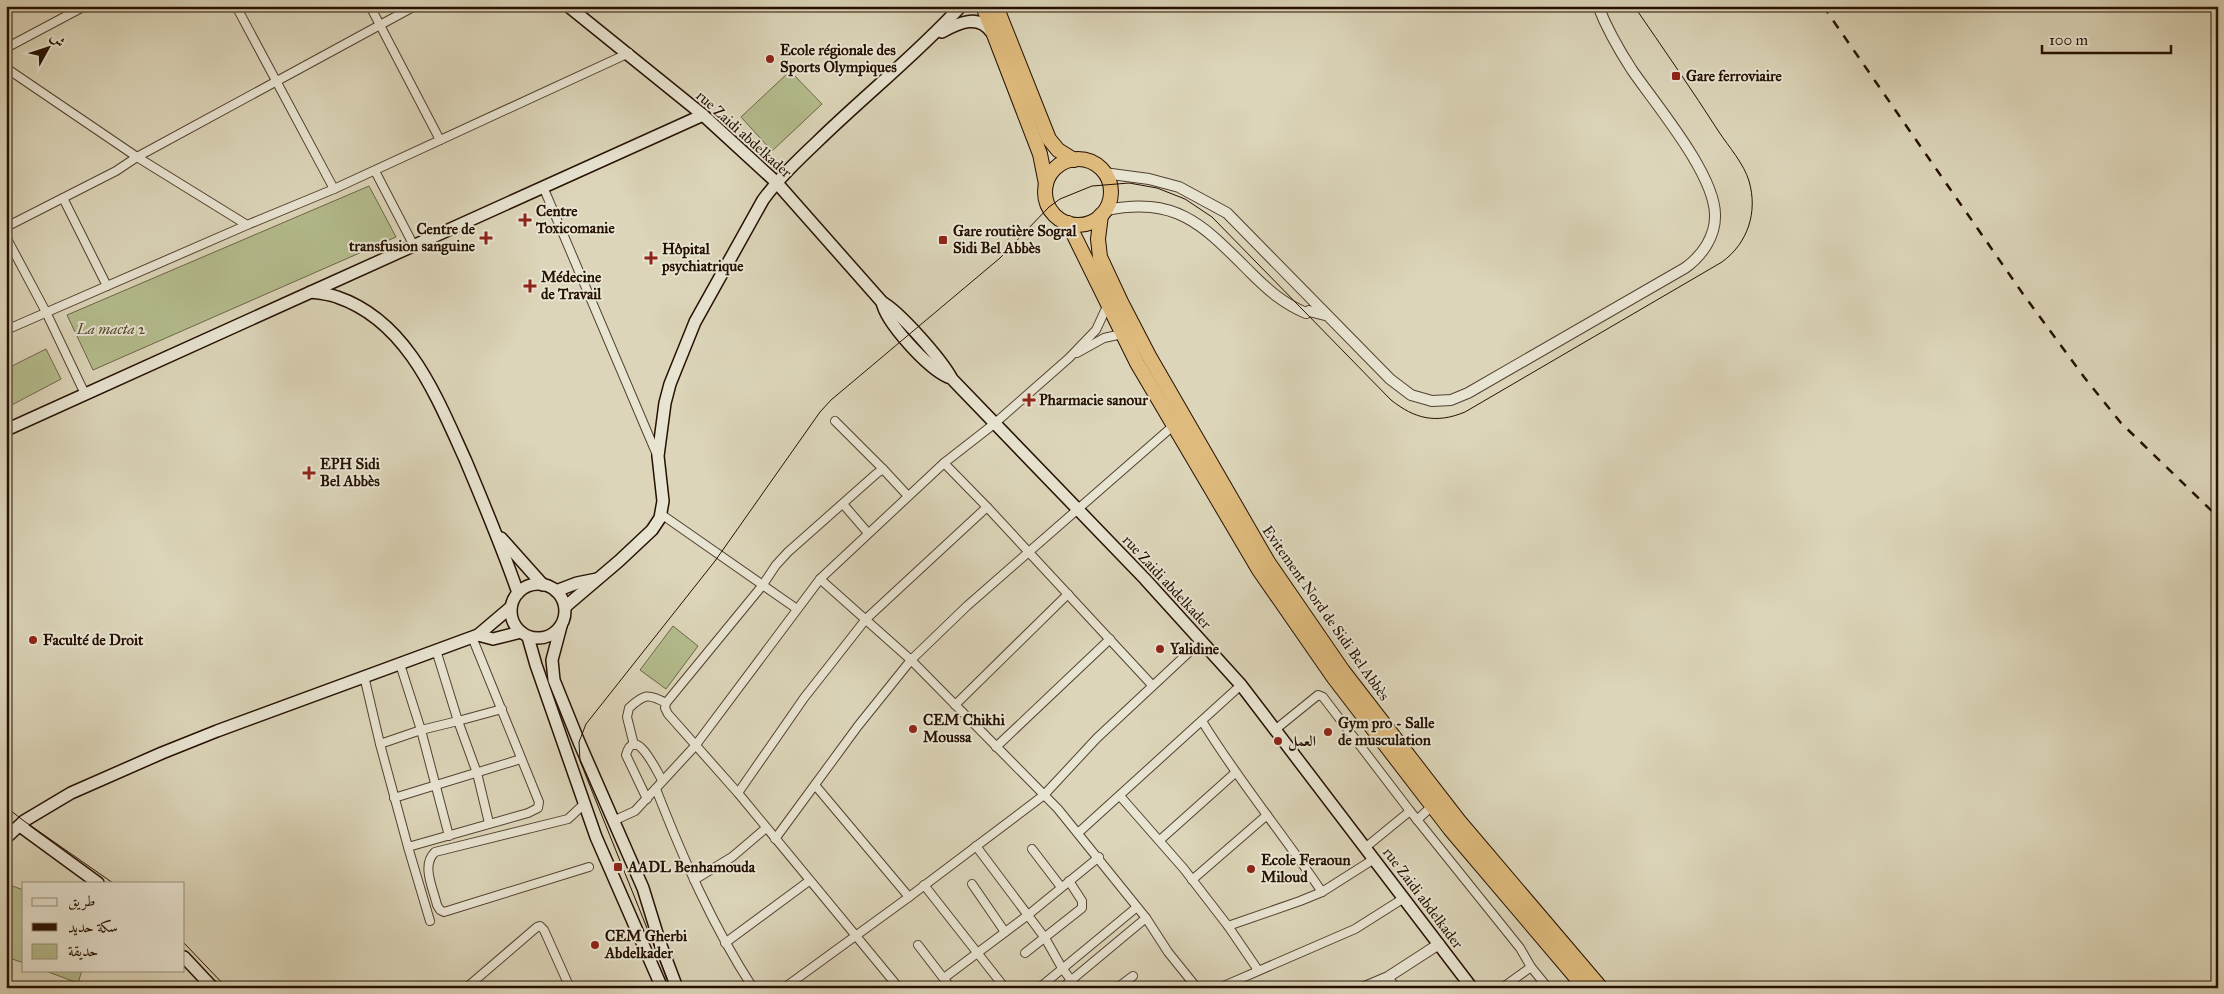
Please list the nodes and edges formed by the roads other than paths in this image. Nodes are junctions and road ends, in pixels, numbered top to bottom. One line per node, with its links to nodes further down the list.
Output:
1 (66, 6): 11 (street)
2 (85, 6): 11 (street)
3 (236, 6): 18 (street)
4 (370, 6): 12 (street)
5 (415, 6): 12 (street)
6 (568, 6): 16 (main road, rue Zaidi abdelkader)
7 (961, 6): 13 (main road)
8 (983, 6): 14 (highway)
9 (996, 6): 22 (highway)
10 (1598, 6): 42 (street)
11 (70, 15): 15 (street)
12 (380, 26): 18 (street); 20 (street)
13 (932, 38): 14 (main road); 25 (main road)
14 (998, 43): 26 (highway)
15 (6, 48)
16 (628, 53): 19 (main road, rue Zaidi abdelkader); 20 (street)
17 (6, 68): 21 (street)
18 (276, 83): 21 (street); 28 (street)
19 (703, 115): 25 (main road, rue Zaidi abdelkader); 27 (main road)
20 (440, 140): 23 (street)
21 (137, 157): 29 (street); 32 (street)
22 (1074, 160): 24 (highway); 26 (highway)
23 (375, 171): 28 (street); 35 (street)
24 (1104, 173): 30 (highway); 38 (street)
25 (776, 182): 48 (main road, rue Zaidi abdelkader); 51 (main road)
26 (1046, 184): 31 (highway)
27 (544, 188): 35 (main road); 51 (street)
28 (334, 190): 32 (street)
29 (62, 198): 33 (street); 36 (street)
30 (1104, 213): 31 (highway); 40 (street); 183 (highway, Evitement Nord de Sidi Bel Abbès)
31 (1068, 223): 39 (highway, Evitement Nord de Sidi Bel Abbès)
32 (247, 225): 36 (street)
33 (6, 227)
34 (6, 237): 41 (street)
35 (414, 246): 37 (main road)
36 (108, 286): 41 (street)
37 (311, 292): 46 (main road); 59 (main road)
38 (1305, 293): 40 (street); 42 (street)
39 (1108, 304): 44 (highway, Evitement Nord de Sidi Bel Abbès); 45 (street)
40 (1292, 307): 42 (street)
41 (46, 312): 43 (street); 46 (street)
42 (1326, 315)
43 (6, 330)
44 (1122, 334): 45 (street); 49 (highway, Evitement Nord de Sidi Bel Abbès)
45 (1069, 358): 48 (street)
46 (85, 394): 50 (main road)
47 (835, 421): 53 (street)
48 (994, 424): 52 (street); 57 (main road, rue Zaidi abdelkader)
49 (1173, 426): 57 (street); 108 (highway, Evitement Nord de Sidi Bel Abbès)
50 (6, 430)
51 (658, 456): 58 (main road)
52 (944, 463): 54 (street); 56 (street)
53 (883, 469): 54 (street); 55 (street)
54 (908, 496): 60 (street)
55 (843, 504): 60 (street); 65 (street)
56 (987, 507): 61 (street); 72 (street)
57 (1078, 510): 61 (street); 77 (main road, rue Zaidi abdelkader)
58 (661, 514): 62 (main road); 65 (street)
59 (496, 530): 64 (main road); 67 (main road)
60 (868, 533): 63 (street)
61 (1030, 552): 68 (street); 79 (street)
62 (597, 579): 66 (main road); 70 (main road)
63 (820, 579): 71 (street); 72 (street)
64 (543, 585): 66 (main road); 67 (main road)
65 (762, 586): 71 (street); 84 (street)
66 (556, 591): 70 (main road)
67 (518, 593): 69 (main road)
68 (1068, 594): 76 (street); 85 (street)
69 (511, 607): 74 (main road); 75 (main road)
70 (565, 607): 73 (main road)
71 (797, 609): 93 (street)
72 (866, 619): 79 (street); 102 (street)
73 (561, 626): 74 (main road); 112 (main road)
74 (524, 635): 75 (main road); 107 (main road)
75 (475, 636): 78 (main road); 86 (street)
76 (1110, 640): 82 (street); 94 (street)
77 (1202, 640): 82 (street); 83 (main road, rue Zaidi abdelkader)
78 (436, 650): 80 (main road); 87 (street)
79 (911, 660): 85 (street); 100 (street)
80 (400, 664): 81 (main road); 90 (street)
81 (364, 676): 91 (street); 114 (main road)
82 (1152, 685): 103 (street)
83 (1241, 685): 88 (street); 89 (main road, rue Zaidi abdelkader)
84 (666, 702): 92 (street); 93 (street)
85 (954, 705): 94 (street)
86 (502, 709): 87 (street); 95 (street)
87 (458, 721): 90 (street); 96 (street)
88 (1202, 721): 97 (street); 104 (street)
89 (1276, 729): 109 (street); 123 (main road, rue Zaidi abdelkader)
90 (421, 730): 91 (street); 99 (street)
91 (380, 744): 105 (street)
92 (634, 745): 98 (street); 106 (street)
93 (695, 746): 98 (street); 102 (street)
94 (996, 747): 103 (street)
95 (521, 759): 96 (street); 113 (street)
96 (477, 773): 99 (street); 113 (street)
97 (1235, 773): 110 (street); 120 (street)
98 (662, 780): 101 (street)
99 (436, 785): 105 (street); 117 (street)
100 (815, 785): 119 (street); 137 (street)
101 (656, 789): 106 (street); 128 (street)
102 (738, 794): 115 (street)
103 (1044, 795): 116 (street); 121 (street)
104 (1120, 796): 116 (street); 120 (street)
105 (394, 798): 122 (street)
106 (647, 800): 112 (street)
107 (584, 804): 127 (street); 165 (main road)
108 (1432, 806): 111 (street); 182 (highway, Evitement Nord de Sidi Bel Abbès)
109 (1410, 811): 111 (street); 123 (street)
110 (1267, 815): 129 (street); 136 (street)
111 (1417, 820): 153 (street)
112 (613, 821): 166 (main road)
113 (489, 823): 117 (street)
114 (20, 826): 118 (main road); 131 (main road)
115 (766, 828): 119 (street); 128 (street)
116 (1078, 833): 125 (street)
117 (449, 836): 122 (street)
118 (6, 838)
119 (775, 839): 132 (street)
120 (1160, 840): 129 (street)
121 (976, 846): 134 (street); 140 (street)
122 (408, 847): 142 (street)
123 (1366, 847): 126 (main road, rue Zaidi abdelkader)
124 (1032, 848): 135 (street)
125 (1099, 858): 130 (street); 139 (street)
126 (1374, 859): 136 (street); 138 (main road, rue Zaidi abdelkader)
127 (589, 867)
128 (694, 880): 147 (street)
129 (1192, 880): 143 (street)
130 (1069, 881): 135 (street); 146 (street)
131 (97, 882)
132 (809, 882): 145 (street); 147 (street)
133 (972, 884): 144 (street)
134 (924, 885): 137 (street); 150 (street)
135 (1061, 887): 140 (street)
136 (1322, 892): 143 (street)
137 (908, 897): 145 (street)
138 (1404, 898): 148 (main road, rue Zaidi abdelkader); 155 (street)
139 (1137, 908): 141 (street); 154 (street)
140 (1028, 915): 144 (street); 146 (street)
141 (1146, 918): 159 (street); 161 (street)
142 (430, 921)
143 (1228, 926): 155 (street)
144 (1005, 932): 150 (street)
145 (856, 936): 160 (street); 169 (street)
146 (1046, 938): 151 (street); 154 (street)
147 (724, 943): 167 (street)
148 (1439, 944): 157 (street); 179 (main road, rue Zaidi abdelkader)
149 (918, 945): 158 (street)
150 (977, 953): 158 (street); 171 (street)
151 (1025, 953)
152 (185, 959): 162 (main road)
153 (1531, 967): 180 (street); 181 (street)
154 (1062, 968): 159 (street); 172 (street)
155 (1258, 970): 176 (street)
156 (1133, 976): 175 (street)
157 (1388, 977): 177 (street); 178 (street)
158 (944, 978): 170 (street)
159 (1071, 979): 173 (street); 174 (street)
160 (796, 984): 168 (street)
161 (1194, 987)
162 (213, 988)
163 (466, 988): 164 (street)
164 (570, 988)
165 (662, 988)
166 (677, 988)
167 (753, 988)
168 (784, 988)
169 (899, 988)
170 (951, 988)
171 (1005, 988)
172 (1039, 988)
173 (1062, 988)
174 (1076, 988)
175 (1117, 988)
176 (1220, 988)
177 (1362, 988)
178 (1396, 988)
179 (1472, 988)
180 (1502, 988)
181 (1548, 988)
182 (1586, 988)
183 (1601, 988)

